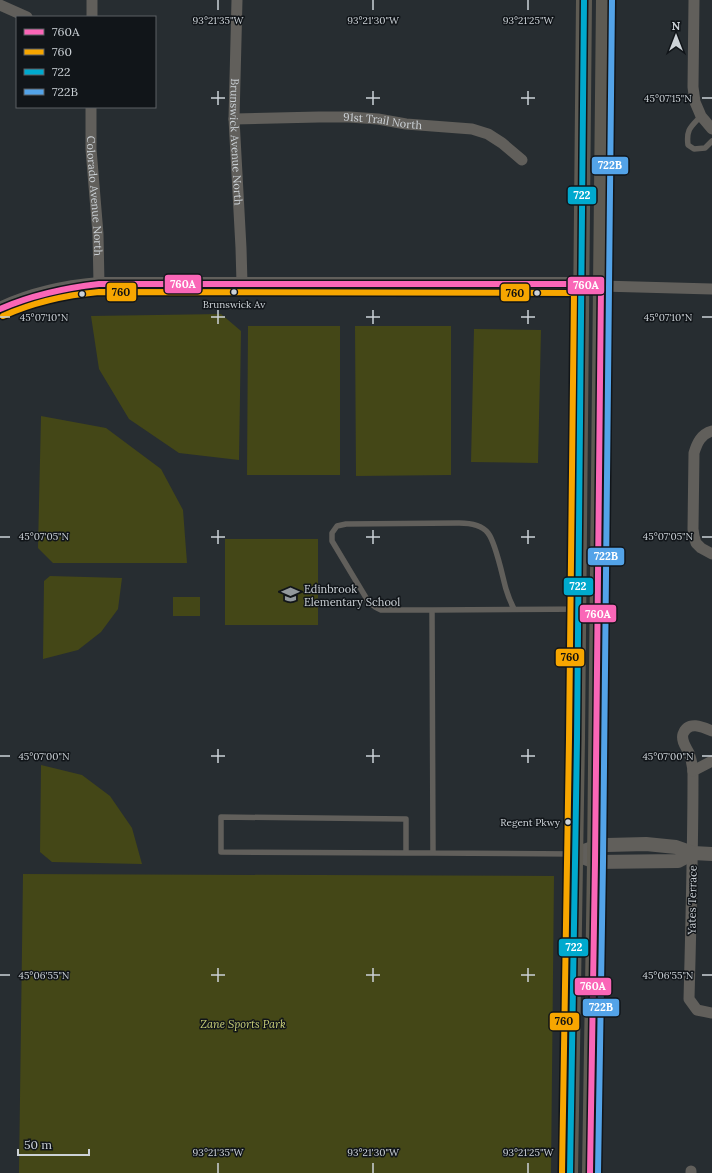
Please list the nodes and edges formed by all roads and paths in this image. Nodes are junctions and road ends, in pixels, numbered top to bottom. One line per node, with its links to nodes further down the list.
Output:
1 (92, 0): 8 (street)
2 (237, 0): 11 (street, Brunswick Avenue North)
3 (584, 0): 17 (main road)
4 (604, 0): 18 (main road)
5 (694, 0): 10 (street)
6 (0, 6): 7 (street)
7 (25, 16)
8 (92, 16)
9 (91, 108): 16 (street, Colorado Avenue North)
10 (701, 116): 12 (street); 13 (lane)
11 (234, 119): 14 (street, 91st Trail North); 15 (street, Brunswick Avenue North)
12 (712, 129)
13 (712, 141)
14 (522, 160)
15 (242, 283): 16 (street); 17 (street)
16 (99, 284): 20 (street)
17 (582, 285): 18 (street); 24 (main road)
18 (601, 286): 19 (street); 25 (main road)
19 (712, 289)
20 (0, 309)
21 (712, 431): 22 (street)
22 (712, 554)
23 (514, 609): 24 (lane); 26 (lane); 26 (lane)
24 (577, 609): 25 (lane); 33 (main road)
25 (597, 609): 34 (main road)
26 (432, 610): 31 (lane)
27 (712, 731): 29 (street, Yates Terrace)
28 (712, 761): 29 (street)
29 (693, 771): 32 (street, Yates Terrace)
30 (406, 853): 30 (lane); 31 (lane)
31 (433, 853): 33 (lane)
32 (692, 853): 34 (street); 35 (street); 36 (street, Yates Terrace)
33 (575, 854): 34 (street); 37 (main road)
34 (595, 854): 38 (main road)
35 (712, 854)
36 (712, 1013)
37 (570, 1173)
38 (590, 1173)

